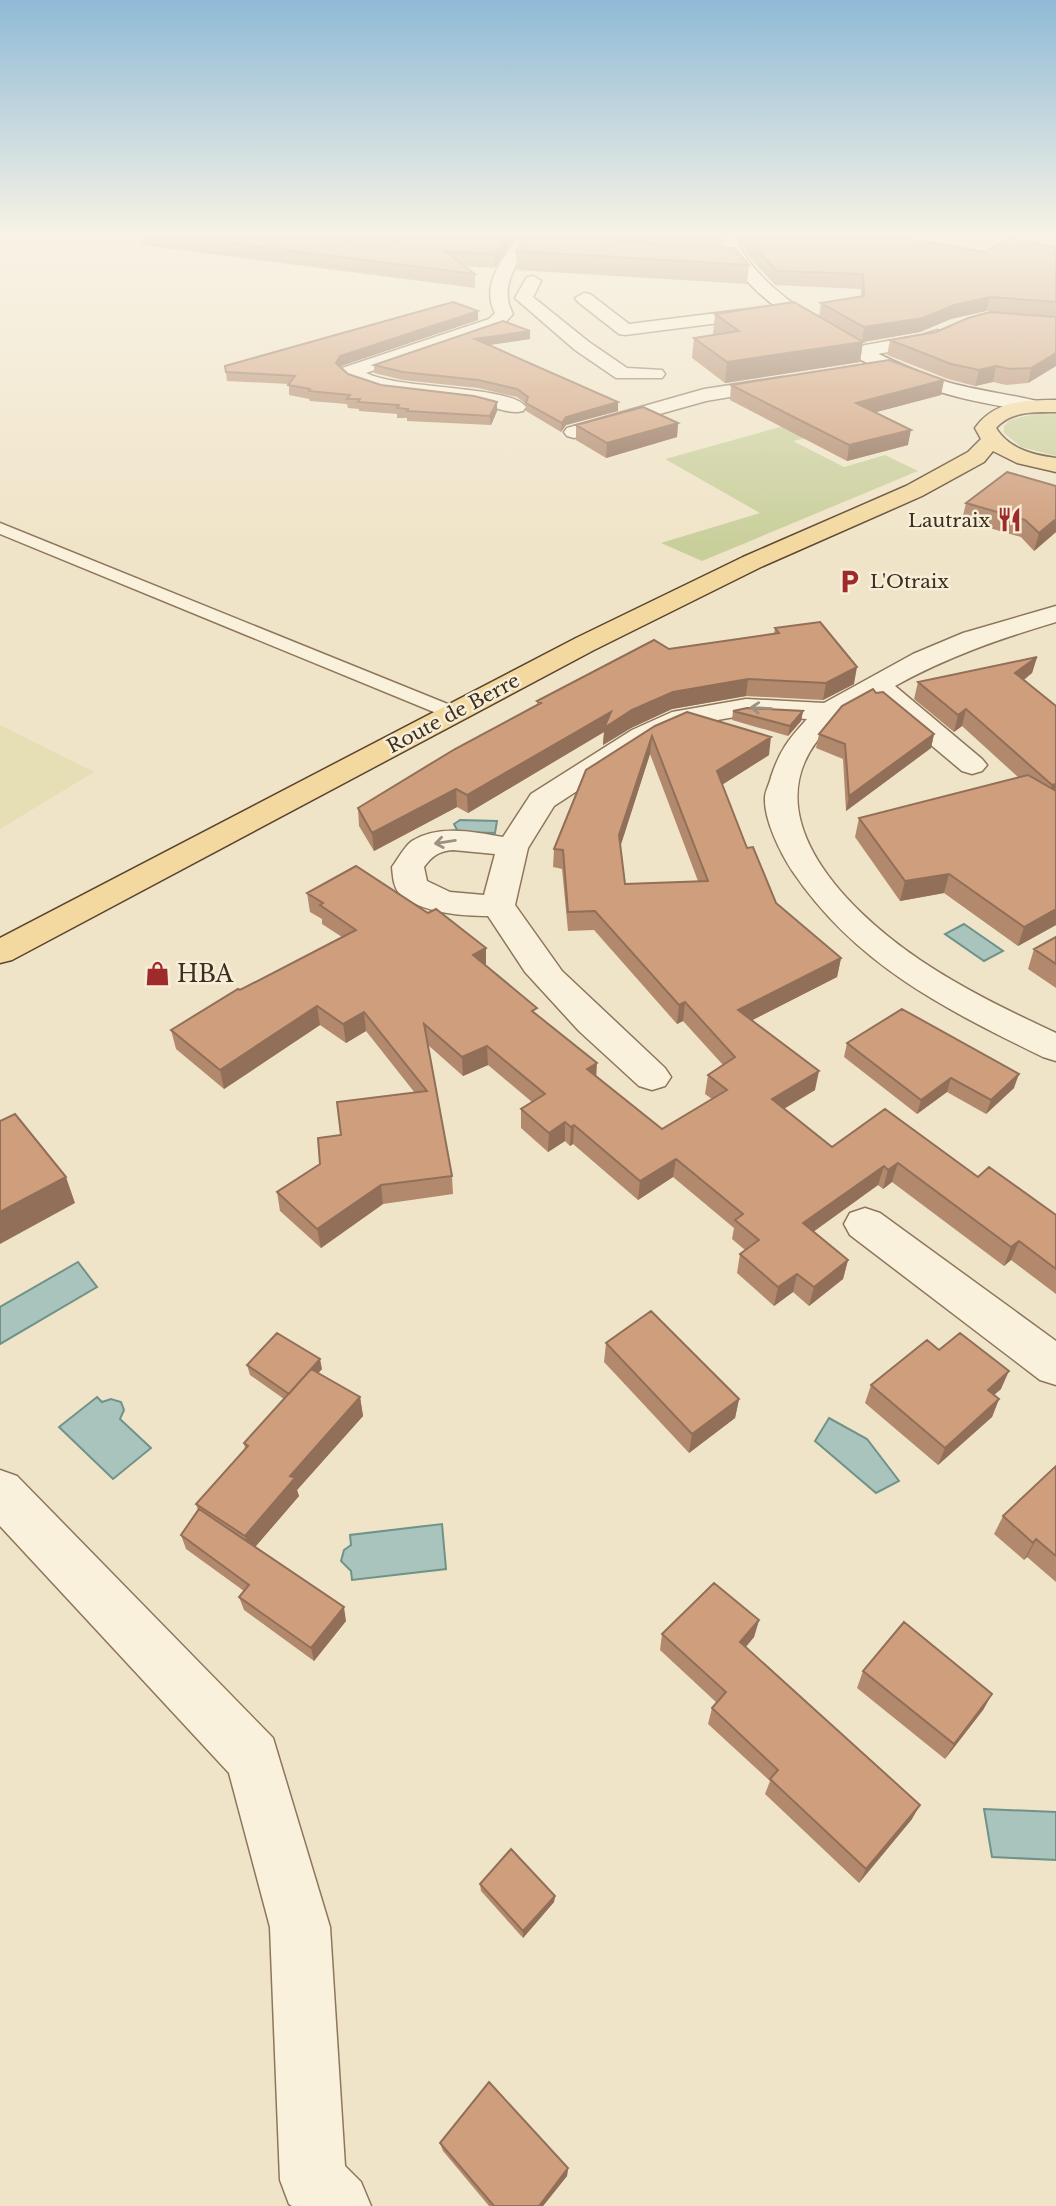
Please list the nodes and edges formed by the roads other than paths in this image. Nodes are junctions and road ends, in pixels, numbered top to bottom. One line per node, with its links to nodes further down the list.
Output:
1 (447, 339): 13 (street)
2 (573, 339): 8 (street)
3 (841, 339): 5 (street)
4 (928, 339): 5 (street)
5 (861, 351): 6 (street)
6 (892, 366): 7 (street); 10 (street)
7 (858, 371)
8 (656, 374)
9 (808, 379): 15 (street)
10 (949, 390): 11 (street); 14 (street)
11 (1034, 406): 12 (main road); 14 (main road)
12 (1056, 406)
13 (516, 407)
14 (991, 418): 16 (main road)
15 (574, 432)
16 (991, 440): 17 (main road); 18 (main road, Route de Berre)
17 (1052, 464): 18 (main road, Route de Berre)
18 (914, 491): 23 (main road, Route de Berre)
19 (0, 528): 23 (lane)
20 (1056, 614): 21 (street)
21 (877, 685): 22 (street); 26 (street)
22 (829, 712): 24 (street, one-way to 24); 25 (street)
23 (453, 713): 29 (main road, Route de Berre)
24 (682, 718): 25 (street); 27 (street)
25 (770, 743): 30 (street)
26 (972, 765)
27 (512, 848): 28 (street); 28 (street, one-way to 28)
28 (498, 906): 31 (street)
29 (0, 952)
30 (1056, 1048)
31 (652, 1077)
32 (865, 1224): 33 (street)
33 (1056, 1366)
34 (0, 1492): 35 (street)
35 (337, 2206)

